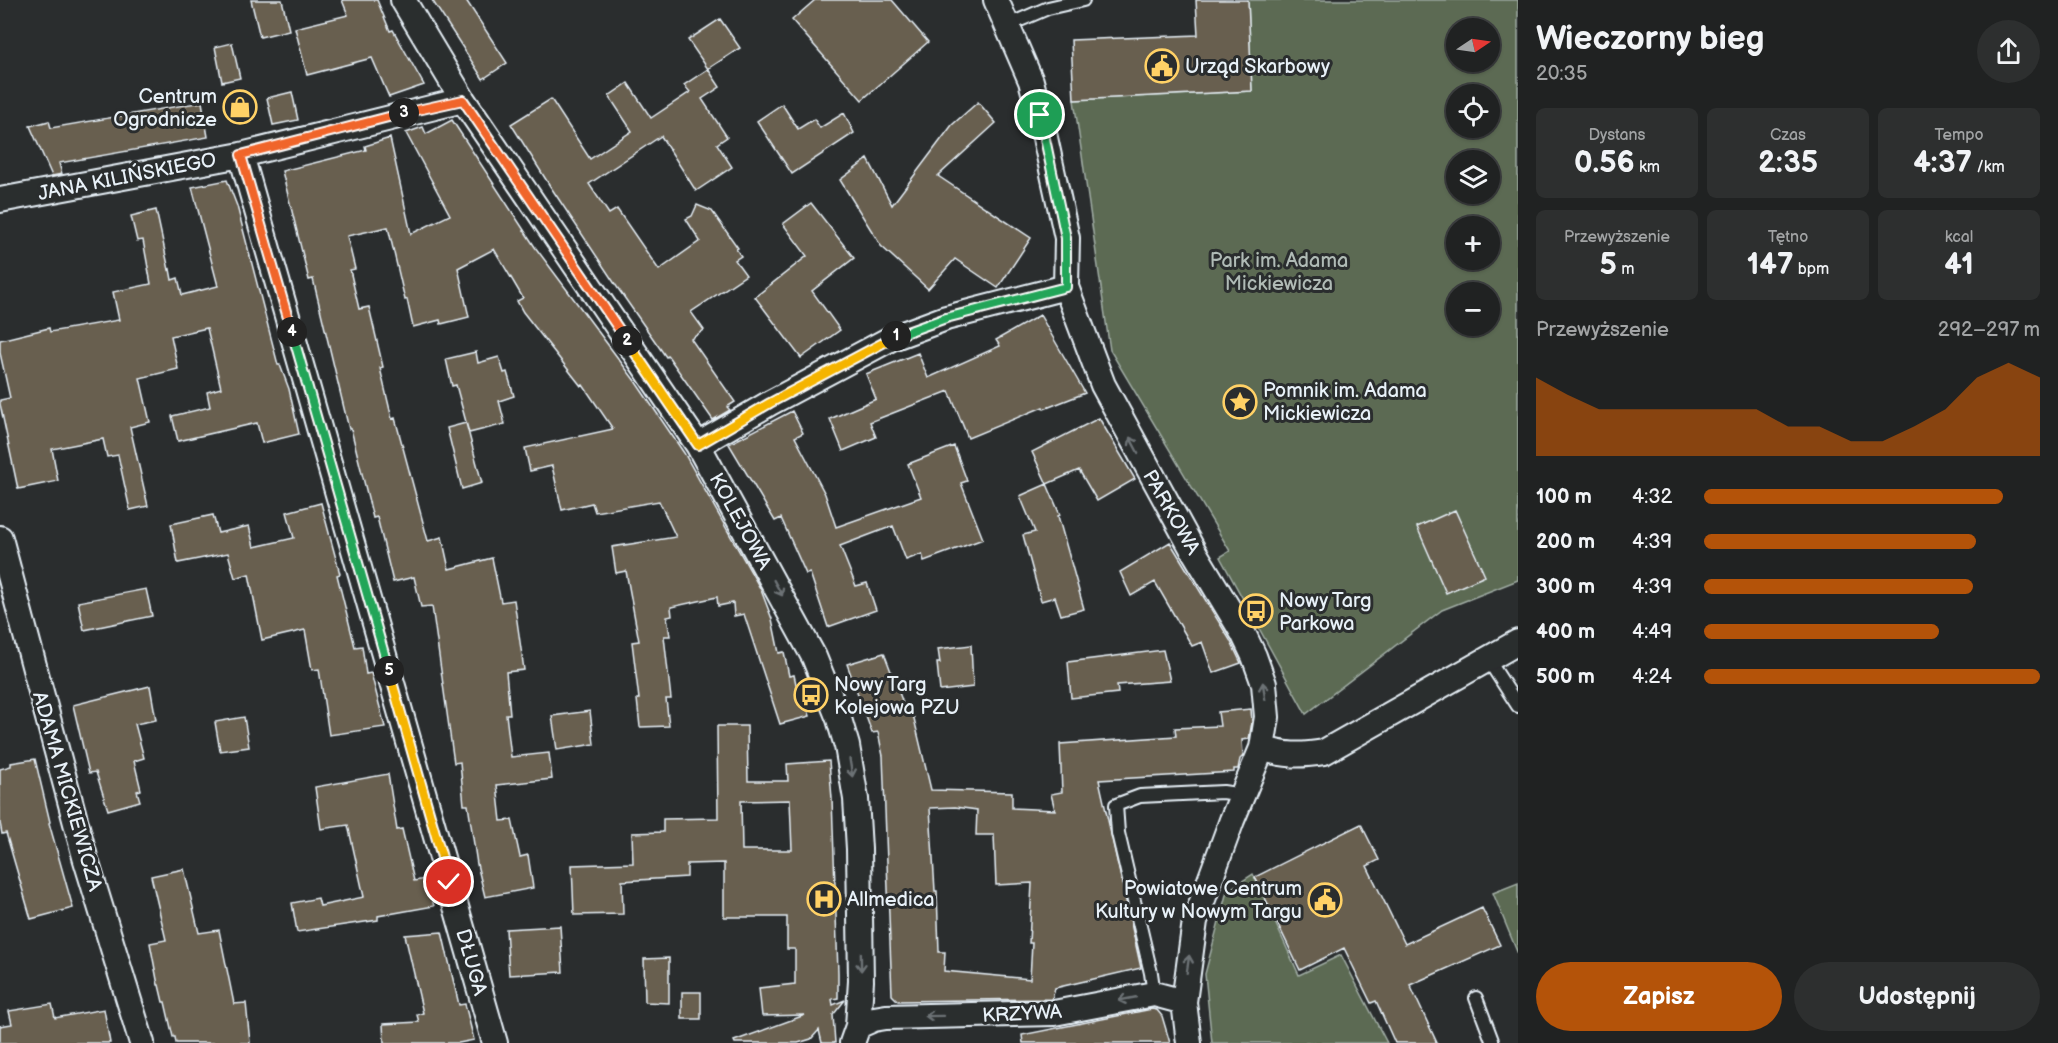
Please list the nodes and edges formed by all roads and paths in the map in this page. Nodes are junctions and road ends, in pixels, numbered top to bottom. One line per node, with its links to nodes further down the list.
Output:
1 (403, 0): 5 (street, KOLEJOWA)
2 (996, 0): 4 (street, PARKOWA)
3 (1083, 0): 4 (lane)
4 (1006, 26): 8 (street, PARKOWA)
5 (463, 100): 6 (street, JANA KILIŃSKIEGO); 9 (street, KOLEJOWA)
6 (241, 155): 7 (street, JANA KILIŃSKIEGO); 21 (street, DŁUGA)
7 (0, 200)
8 (1066, 287): 9 (street); 14 (street, PARKOWA, one-way to 8)
9 (698, 445): 19 (street, KOLEJOWA, one-way to 19)
10 (0, 538): 20 (street, ADAMA MICKIEWICZA)
11 (1518, 642): 12 (street)
12 (1486, 658): 13 (lane); 14 (street)
13 (1518, 706)
14 (1262, 748): 15 (street, PARKOWA)
15 (1243, 795): 16 (lane); 18 (street, PARKOWA, one-way to 15)
16 (1154, 994): 18 (street, KRZYWA); 19 (street, KRZYWA, one-way to 19)
17 (1476, 998): 23 (lane)
18 (1184, 1002): 22 (street, PARKOWA)
19 (855, 1034)
20 (142, 1043)
21 (495, 1043)
22 (1189, 1043)
23 (1493, 1043)

